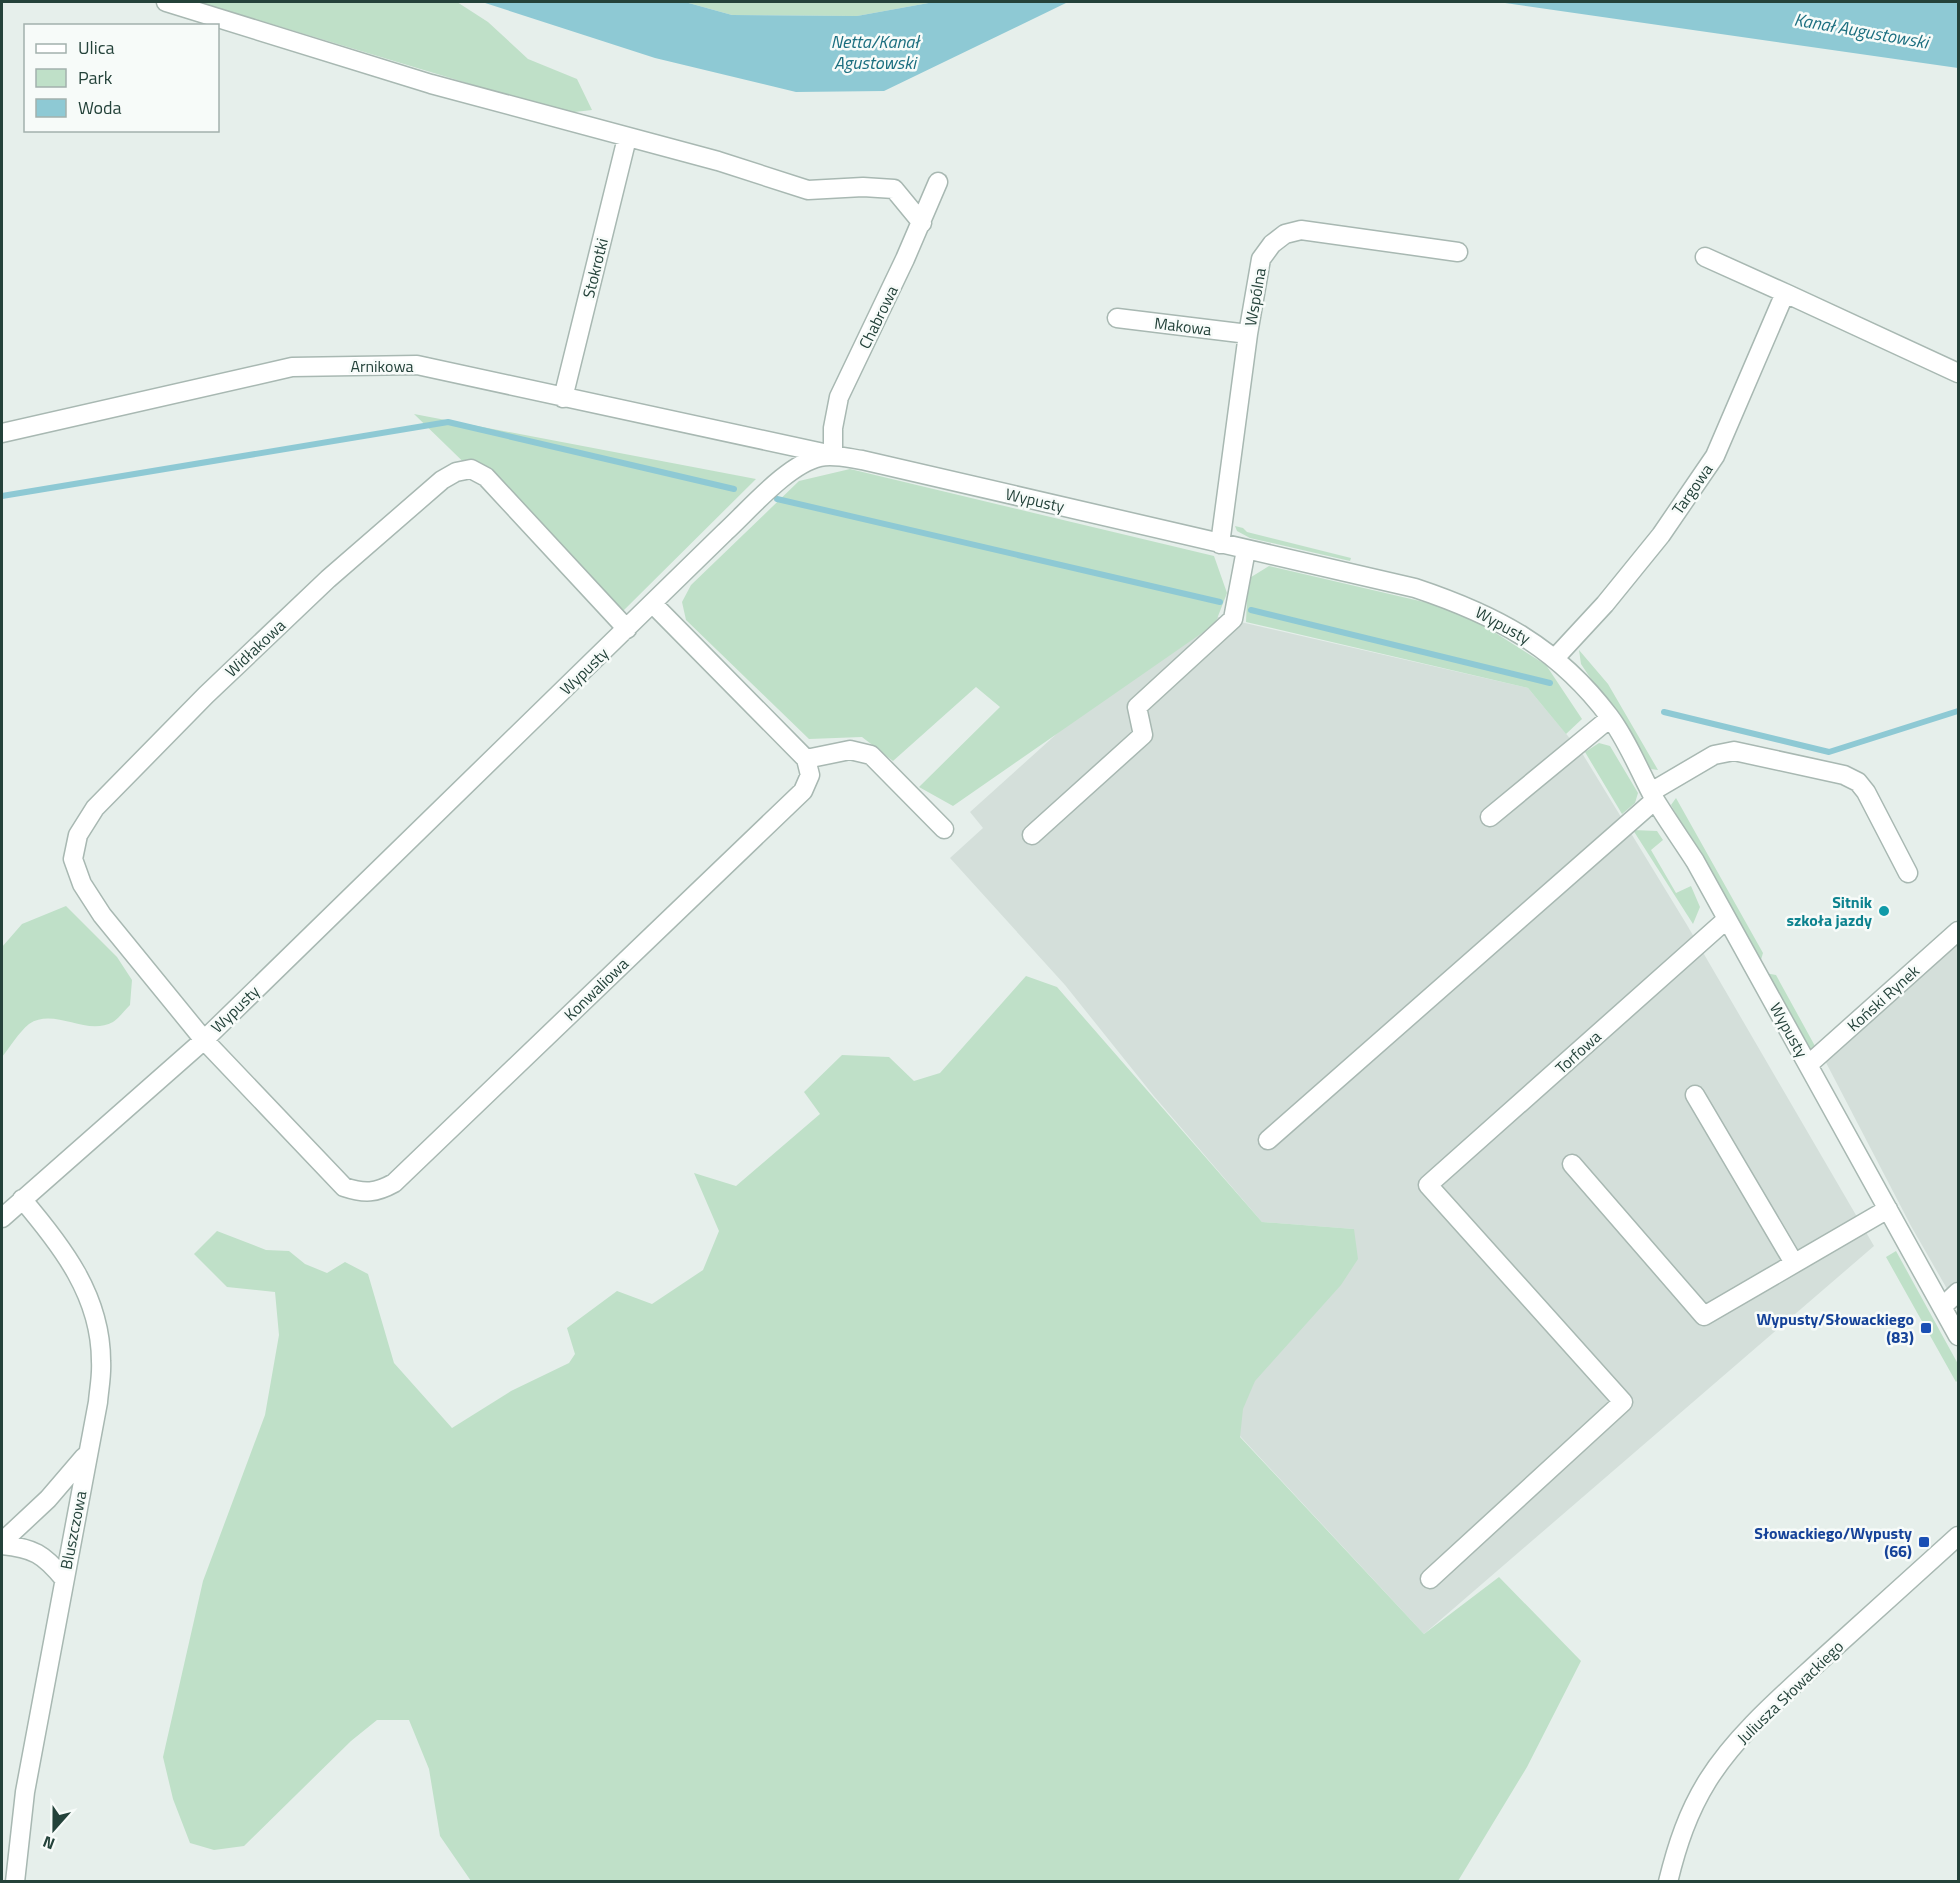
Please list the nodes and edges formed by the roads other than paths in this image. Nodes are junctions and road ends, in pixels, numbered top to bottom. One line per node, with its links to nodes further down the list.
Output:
1 (166, 2): 2 (street)
2 (627, 138): 4 (street); 11 (street, Stokrotki)
3 (938, 182): 4 (street, Chabrowa)
4 (922, 223): 13 (street, Chabrowa)
5 (1458, 252): 9 (street, Wspólna)
6 (1705, 258): 7 (street)
7 (1785, 293): 10 (street); 18 (street, Targowa)
8 (1118, 318): 9 (street, Makowa)
9 (1248, 334): 14 (street, Wspólna)
10 (1959, 373)
11 (563, 398): 12 (street, Arnikowa); 13 (street, Arnikowa)
12 (2, 433)
13 (833, 455): 14 (street, Wypusty); 16 (street, Wypusty)
14 (1220, 544): 15 (street, Wypusty)
15 (1246, 550): 18 (street, Wypusty); 24 (street)
16 (653, 604): 17 (street, Wypusty); 20 (street)
17 (627, 629): 28 (street, Wypusty); 28 (street, Widłakowa)
18 (1555, 658): 19 (street, Wypusty)
19 (1610, 718): 21 (street, Wypusty); 22 (street)
20 (806, 759): 23 (street); 28 (street, Konwaliowa)
21 (1653, 796): 25 (street); 26 (street, Wypusty); 31 (street)
22 (1490, 817)
23 (944, 829)
24 (1032, 835)
25 (1908, 873)
26 (1727, 919): 29 (street, Wypusty); 44 (street, Torfowa)
27 (1959, 931): 29 (street, Koński Rynek)
28 (204, 1040): 33 (street, Wypusty)
29 (1808, 1065): 34 (street, Wypusty)
30 (1695, 1095): 36 (street)
31 (1268, 1140)
32 (1572, 1164): 36 (street)
33 (22, 1199): 35 (street, Wypusty); 40 (street, Bluszczowa)
34 (1888, 1209): 36 (street); 38 (street, Wypusty)
35 (2, 1218)
36 (1794, 1263)
37 (1959, 1292): 38 (street)
38 (1942, 1307): 39 (street, Wypusty)
39 (1959, 1336)
40 (88, 1450): 42 (street); 43 (street, Bluszczowa)
41 (1959, 1536): 46 (street, Juliusza Słowackiego)
42 (2, 1543): 43 (street)
43 (64, 1579): 45 (street, Bluszczowa)
44 (1430, 1579)
45 (15, 1881)
46 (1668, 1881)

